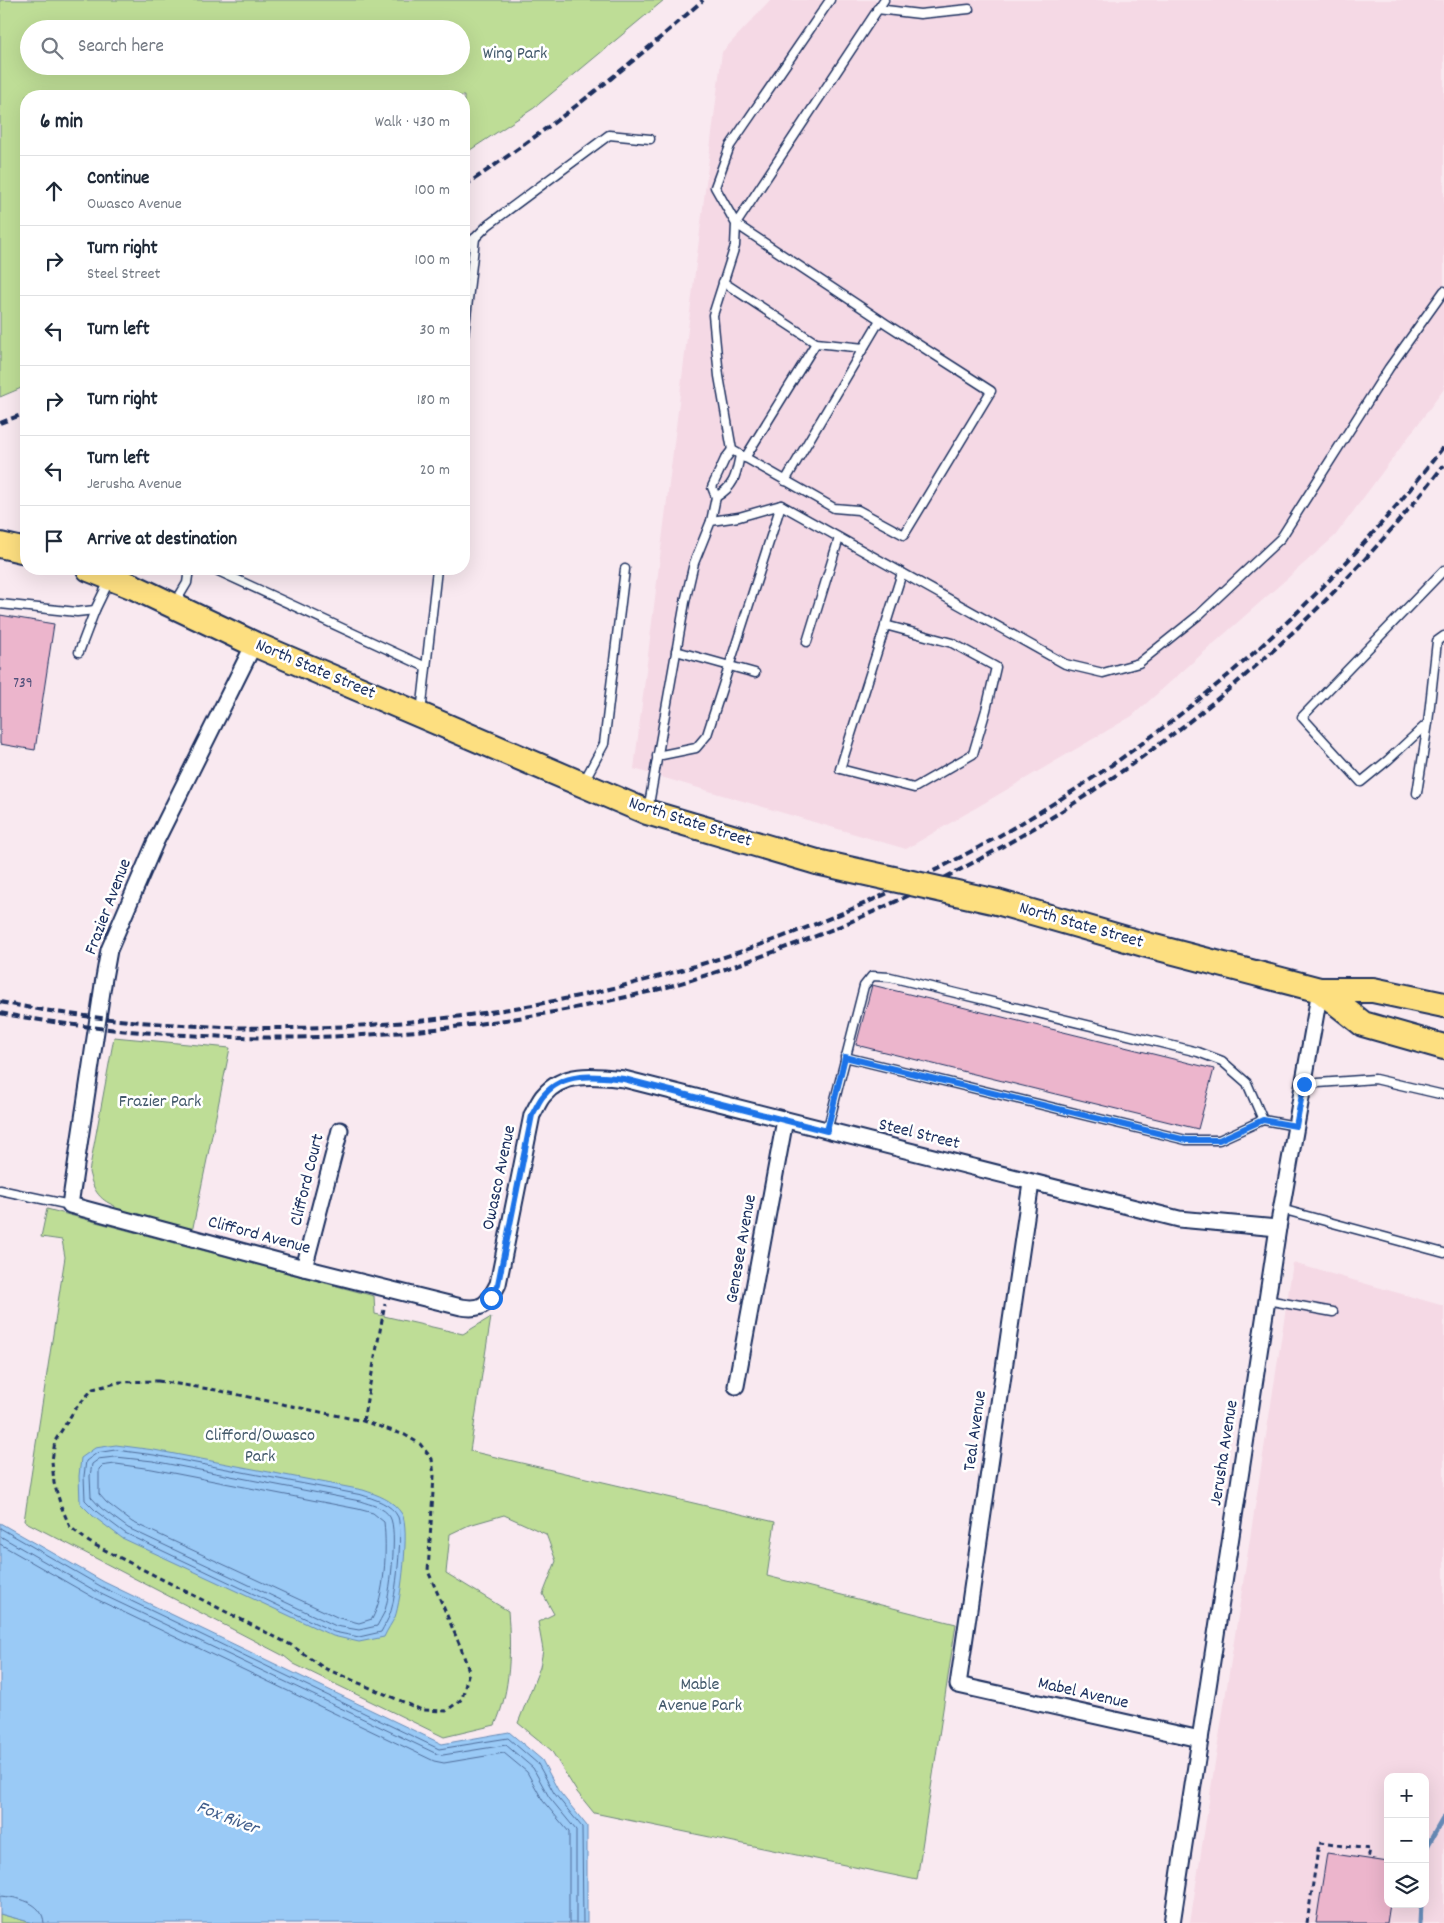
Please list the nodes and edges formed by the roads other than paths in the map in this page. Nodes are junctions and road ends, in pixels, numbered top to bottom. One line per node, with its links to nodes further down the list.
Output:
1 (830, 0): 6 (lane)
2 (884, 0): 3 (lane)
3 (878, 9): 4 (lane); 6 (lane)
4 (970, 9)
5 (650, 139): 7 (lane)
6 (736, 224): 10 (lane); 12 (lane)
7 (475, 238): 8 (lane); 9 (lane)
8 (470, 242)
9 (470, 282)
10 (723, 282): 13 (lane); 15 (lane)
11 (1444, 291): 26 (lane)
12 (880, 320): 14 (lane); 17 (lane)
13 (816, 343): 14 (lane); 16 (lane)
14 (864, 348): 17 (lane)
15 (732, 450): 16 (lane); 18 (lane)
16 (743, 457): 17 (lane); 18 (lane)
17 (785, 481)
18 (716, 497): 20 (lane)
19 (781, 505): 20 (lane); 21 (lane); 41 (lane)
20 (710, 521): 39 (lane)
21 (839, 538): 26 (lane); 37 (lane)
22 (0, 546): 23 (main road)
23 (20, 550)
24 (625, 569): 47 (lane)
25 (1444, 570): 45 (lane)
26 (902, 573): 35 (lane)
27 (106, 575): 31 (main road, North State Street)
28 (188, 575): 33 (lane)
29 (227, 575): 42 (lane)
30 (436, 575): 42 (lane)
31 (111, 577): 33 (main road, North State Street); 34 (lane)
32 (0, 604): 34 (lane)
33 (174, 606): 38 (main road, North State Street)
34 (95, 610): 40 (lane)
35 (885, 625): 35 (lane)
36 (1444, 636): 45 (lane)
37 (807, 642)
38 (254, 644): 44 (main road, North State Street); 64 (street, Frazier Avenue)
39 (676, 650): 41 (lane); 46 (lane)
40 (79, 652)
41 (730, 666): 43 (lane); 46 (lane)
42 (426, 667): 44 (lane)
43 (755, 673)
44 (420, 715): 47 (main road, North State Street)
45 (1428, 722): 48 (lane)
46 (657, 756): 49 (lane)
47 (583, 784): 49 (main road, North State Street)
48 (1417, 793)
49 (647, 812): 50 (main road, North State Street, bridge)
50 (1320, 990): 51 (main road, North State Street); 52 (main road, North State Street); 54 (street, Jerusha Avenue)
51 (1444, 1005)
52 (1444, 1047)
53 (845, 1057): 58 (lane); 58 (lane); 61 (lane)
54 (1304, 1084): 56 (lane); 59 (street, Jerusha Avenue)
55 (553, 1086): 57 (street, Steel Street); 69 (street, Owasco Avenue)
56 (1444, 1095)
57 (785, 1120): 61 (street, Steel Street); 72 (street, Genesee Avenue)
58 (1263, 1120): 59 (lane)
59 (1296, 1126): 65 (street, Jerusha Avenue)
60 (340, 1130): 68 (street, Clifford Court)
61 (827, 1131): 62 (street, Steel Street)
62 (1031, 1183): 66 (street, Steel Street); 73 (street, Teal Avenue)
63 (0, 1190): 64 (lane, Clifford Avenue)
64 (70, 1205): 68 (street, Clifford Avenue)
65 (1281, 1209): 66 (street, Jerusha Avenue); 67 (lane)
66 (1278, 1228): 70 (street, Jerusha Avenue)
67 (1444, 1253)
68 (304, 1268): 69 (street, Clifford Avenue)
69 (498, 1284)
70 (1267, 1300): 71 (lane); 74 (street, Jerusha Avenue)
71 (1333, 1312)
72 (736, 1386)
73 (958, 1685): 74 (street, Mabel Avenue)
74 (1200, 1739): 75 (street, Jerusha Avenue)
75 (1172, 1923)

